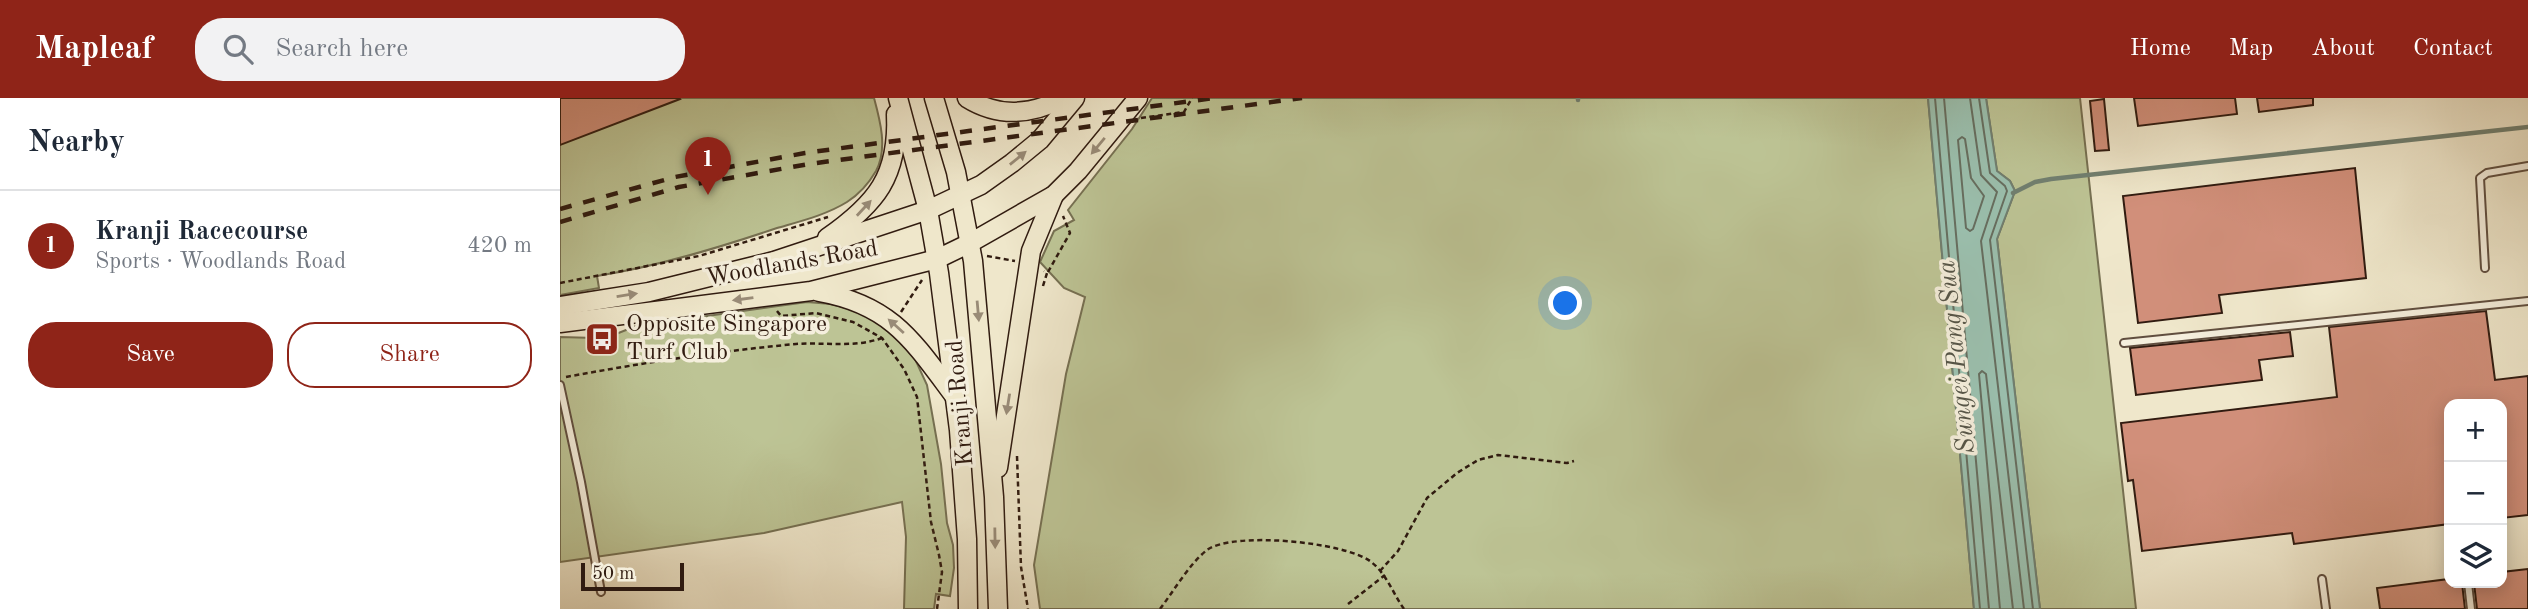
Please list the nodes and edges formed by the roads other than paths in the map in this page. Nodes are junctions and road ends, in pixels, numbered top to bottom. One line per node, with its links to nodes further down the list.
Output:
1 (896, 98): 10 (main road, Kranji Road); 12 (main road, one-way to 1)
2 (934, 98): 8 (main road, Kranji Road)
3 (967, 98): 4 (main road)
4 (1064, 98)
5 (1075, 98): 8 (main road, Woodlands Road, one-way to 5)
6 (1139, 98): 9 (main road, Woodlands Road, one-way to 9)
7 (2528, 166): 14 (lane)
8 (960, 194): 10 (main road, Woodlands Road); 11 (main road, Kranji Road)
9 (1057, 202): 11 (main road, Woodlands Road); 22 (main road, one-way to 22)
10 (928, 210): 12 (main road, Woodlands Road); 13 (main road, Kranji Road)
11 (970, 243): 13 (main road, Woodlands Road); 22 (main road, Kranji Road, one-way to 22)
12 (810, 250): 17 (main road, Woodlands Road, one-way to 12)
13 (937, 259): 15 (main road, Woodlands Road); 21 (main road, Kranji Road)
14 (2485, 268)
15 (811, 291): 18 (main road, Woodlands Road, one-way to 18); 21 (main road, one-way to 15)
16 (2528, 301): 19 (lane)
17 (560, 306)
18 (560, 323)
19 (2124, 343)
20 (560, 385): 25 (lane)
21 (955, 397): 26 (main road, Kranji Road)
22 (994, 497): 27 (main road, Kranji Road, one-way to 27)
23 (2322, 579): 28 (lane)
24 (2469, 588): 29 (lane)
25 (601, 592)
26 (968, 609)
27 (998, 609)
28 (2326, 609)
29 (2472, 609)

